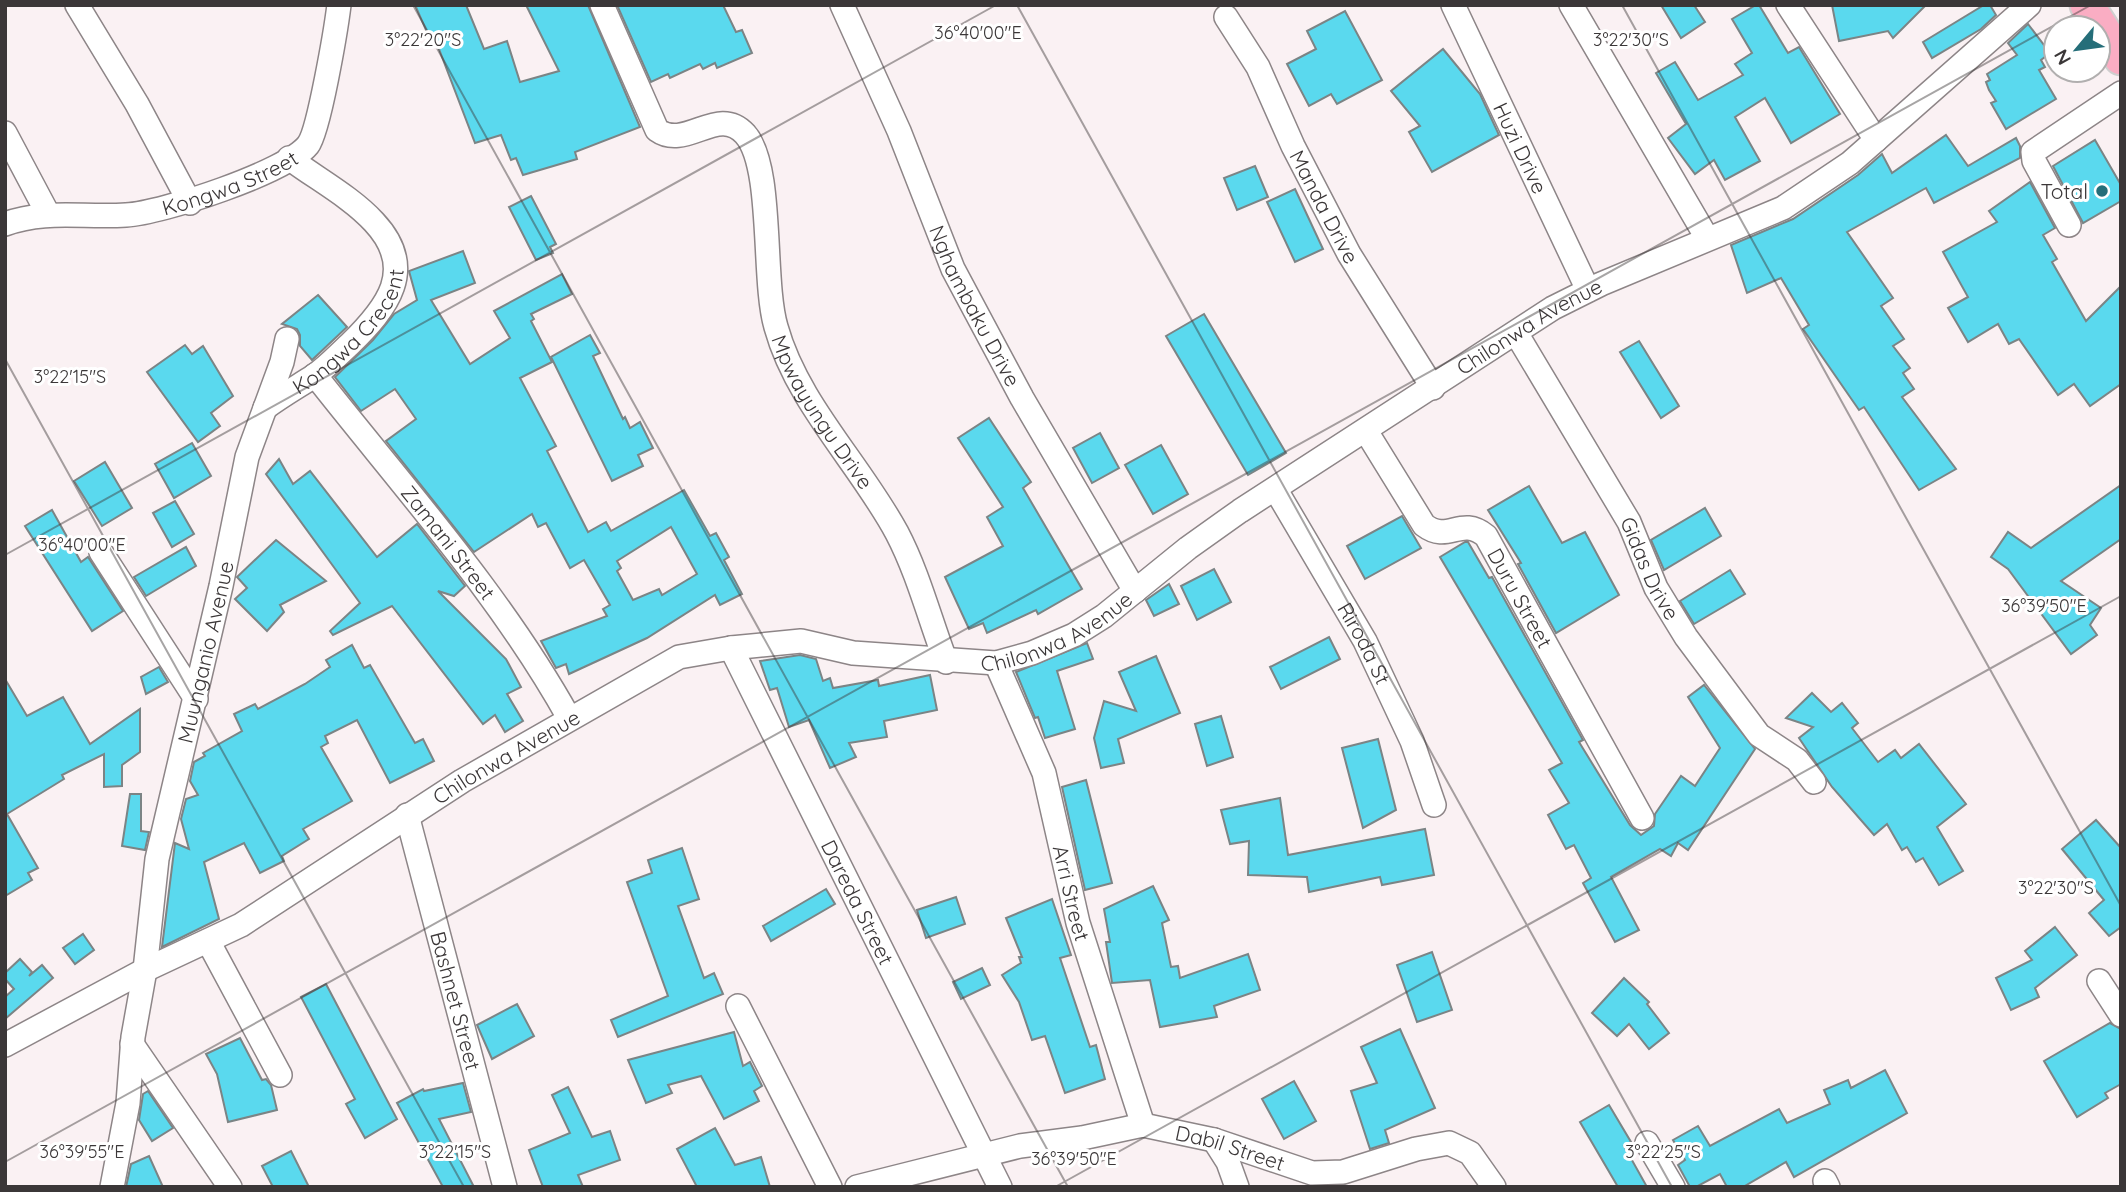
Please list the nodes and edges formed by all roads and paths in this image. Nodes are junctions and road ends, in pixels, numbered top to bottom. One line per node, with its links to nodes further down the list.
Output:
1 (77, 5): 16 (street)
2 (339, 5): 15 (street, Kongwa Street)
3 (603, 5): 32 (street, Mpwayungu Drive)
4 (842, 5): 30 (street, Nghambaku Drive)
5 (1453, 5): 21 (street, Huzi Drive)
6 (1571, 5): 20 (street)
7 (1788, 5): 14 (street)
8 (2029, 5): 14 (street, Chilonwa Avenue)
9 (2087, 5): 11 (highway)
10 (1226, 18): 25 (street, Manda Drive)
11 (2121, 58)
12 (2121, 93): 19 (street)
13 (5, 133): 17 (street)
14 (1875, 140): 20 (street, Chilonwa Avenue)
15 (289, 159): 16 (street, Kongwa Street); 24 (street, Kongwa Crecent)
16 (190, 203): 17 (street, Kongwa Street)
17 (48, 214): 18 (street, Kongwa Street)
18 (5, 224)
19 (2069, 225)
20 (1707, 238): 21 (street, Chilonwa Avenue)
21 (1588, 290): 22 (street, Chilonwa Avenue)
22 (1516, 333): 25 (street, Chilonwa Avenue); 36 (street, Gidas Drive)
23 (286, 339): 26 (street, Muunganio Avenue)
24 (315, 375): 26 (street, Kongwa Crecent); 35 (street, Zamani Street)
25 (1433, 388): 27 (street, Chilonwa Avenue)
26 (265, 408): 34 (street, Muunganio Avenue)
27 (1366, 431): 28 (street, Chilonwa Avenue); 39 (street, Duru Street)
28 (1276, 490): 30 (street, Chilonwa Avenue); 37 (street, Riroda St)
29 (101, 552): 34 (street)
30 (1135, 591): 33 (street, Chilonwa Avenue)
31 (731, 648): 32 (street, Chilonwa Avenue); 35 (street, Chilonwa Avenue); 51 (street, Dareda Street)
32 (946, 662): 33 (street, Chilonwa Avenue)
33 (996, 663): 48 (street, Arri Street)
34 (196, 699): 41 (street, Muunganio Avenue)
35 (569, 718): 38 (street, Chilonwa Avenue)
36 (1814, 782)
37 (1434, 805)
38 (407, 815): 40 (street, Chilonwa Avenue); 54 (street, Bashnet Street)
39 (1642, 818)
40 (208, 941): 41 (street, Chilonwa Avenue); 47 (street)
41 (145, 970): 45 (street, Muunganio Avenue); 46 (street, Chilonwa Avenue)
42 (2099, 981): 44 (street)
43 (738, 1006): 55 (street)
44 (2121, 1015)
45 (132, 1044): 52 (street, Muunganio Avenue); 53 (street)
46 (5, 1045)
47 (280, 1075)
48 (1143, 1125): 49 (street, Dabil Street); 51 (street, Dabil Street)
49 (1214, 1140): 58 (street); 59 (street, Dabil Street)
50 (1647, 1143): 60 (street)
51 (985, 1154): 56 (street, Dabil Street); 57 (street, Dareda Street)
52 (112, 1187)
53 (230, 1187)
54 (505, 1187)
55 (830, 1187)
56 (857, 1187)
57 (1000, 1187)
58 (1237, 1187)
59 (1494, 1187)
60 (1674, 1187)

